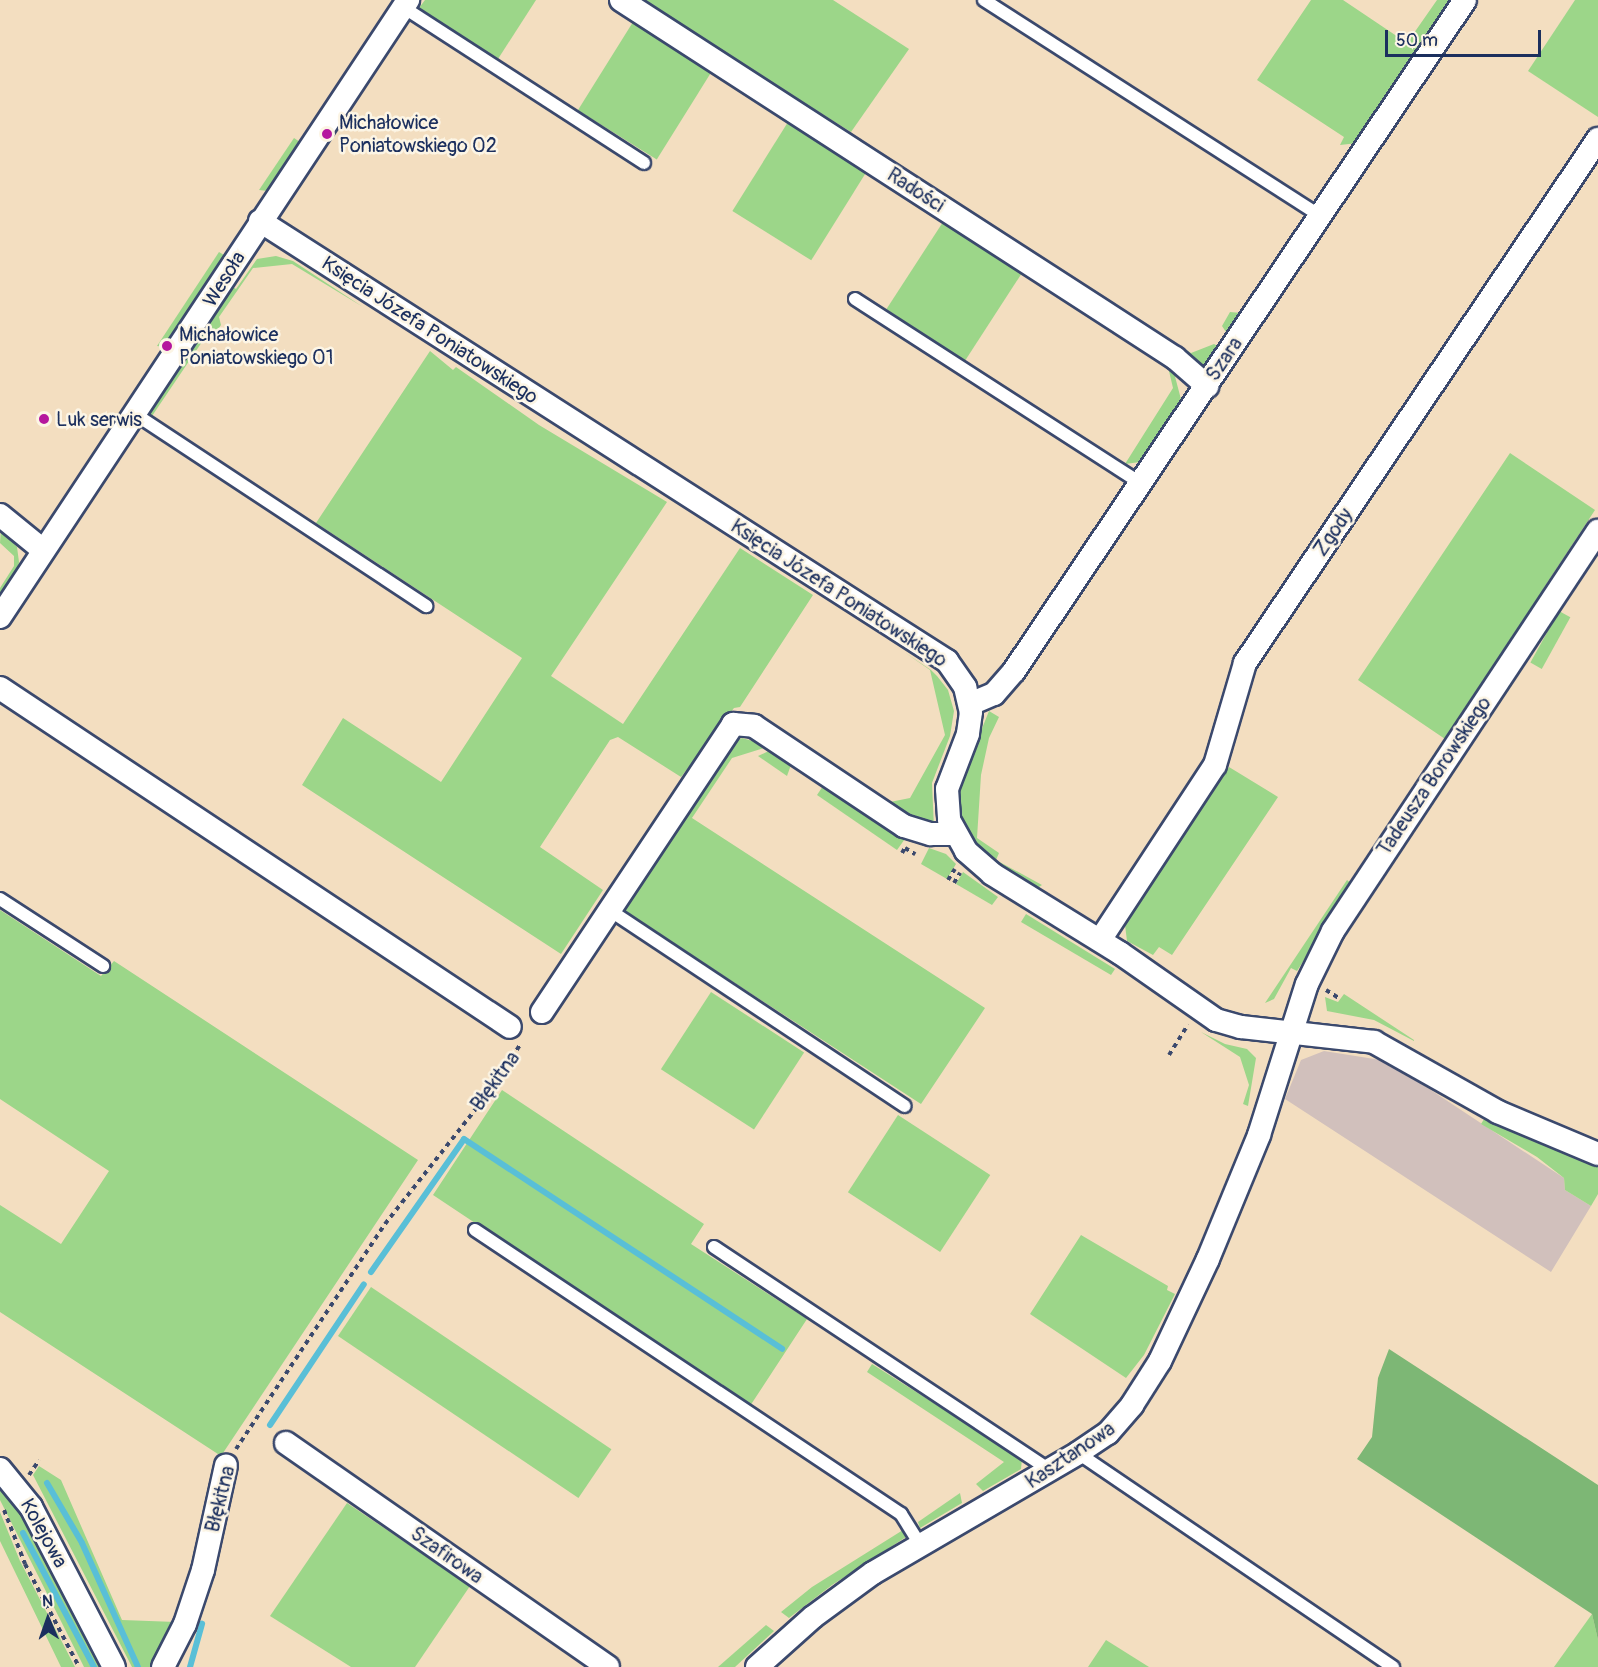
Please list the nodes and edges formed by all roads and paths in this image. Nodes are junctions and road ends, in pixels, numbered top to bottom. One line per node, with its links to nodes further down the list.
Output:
1 (621, 0): 10 (street, Radości)
2 (984, 0): 7 (lane)
3 (1465, 0): 7 (street, Szara)
4 (405, 4): 6 (lane); 8 (street, Wesoła)
5 (1598, 139): 23 (street, Zgody)
6 (644, 163)
7 (1319, 215): 10 (street, Szara)
8 (260, 221): 11 (street, Wesoła); 19 (street, Księcia Józefa Poniatowskiego)
9 (855, 299): 12 (lane)
10 (1206, 386): 12 (street, Szara)
11 (135, 414): 15 (street, Wesoła); 16 (lane)
12 (1140, 483): 19 (street, Szara)
13 (0, 515): 15 (street)
14 (1598, 531): 30 (street, Tadeusza Borowskiego)
15 (43, 550): 17 (street, Wesoła)
16 (426, 606)
17 (0, 617)
18 (0, 688): 29 (street)
19 (970, 704): 20 (street, Księcia Józefa Poniatowskiego)
20 (954, 834): 22 (street); 23 (street, Księcia Józefa Poniatowskiego)
21 (0, 899): 24 (lane)
22 (608, 909): 27 (street); 32 (lane)
23 (1100, 940): 30 (street, Księcia Józefa Poniatowskiego)
24 (103, 966)
25 (1322, 990): 26 (path)
26 (1339, 998)
27 (542, 1012): 39 (path, Błękitna)
28 (1189, 1024): 31 (path)
29 (510, 1027)
30 (1289, 1031): 33 (street, Księcia Józefa Poniatowskiego); 37 (street, Kasztanowa)
31 (1169, 1055)
32 (903, 1106)
33 (1598, 1154)
34 (475, 1230): 44 (lane)
35 (714, 1247): 41 (lane)
36 (286, 1443): 48 (street, Szafirowa)
37 (1078, 1453): 41 (street, Kasztanowa); 50 (lane)
38 (39, 1460): 42 (path)
39 (226, 1465): 47 (street, Błękitna)
40 (0, 1469): 46 (street, Kolejowa)
41 (1050, 1470): 44 (street, Kasztanowa)
42 (29, 1475)
43 (0, 1505): 45 (path)
44 (920, 1545): 49 (street, Kasztanowa)
45 (80, 1667)
46 (114, 1667)
47 (163, 1667)
48 (608, 1667)
49 (757, 1667)
50 (1393, 1667)

